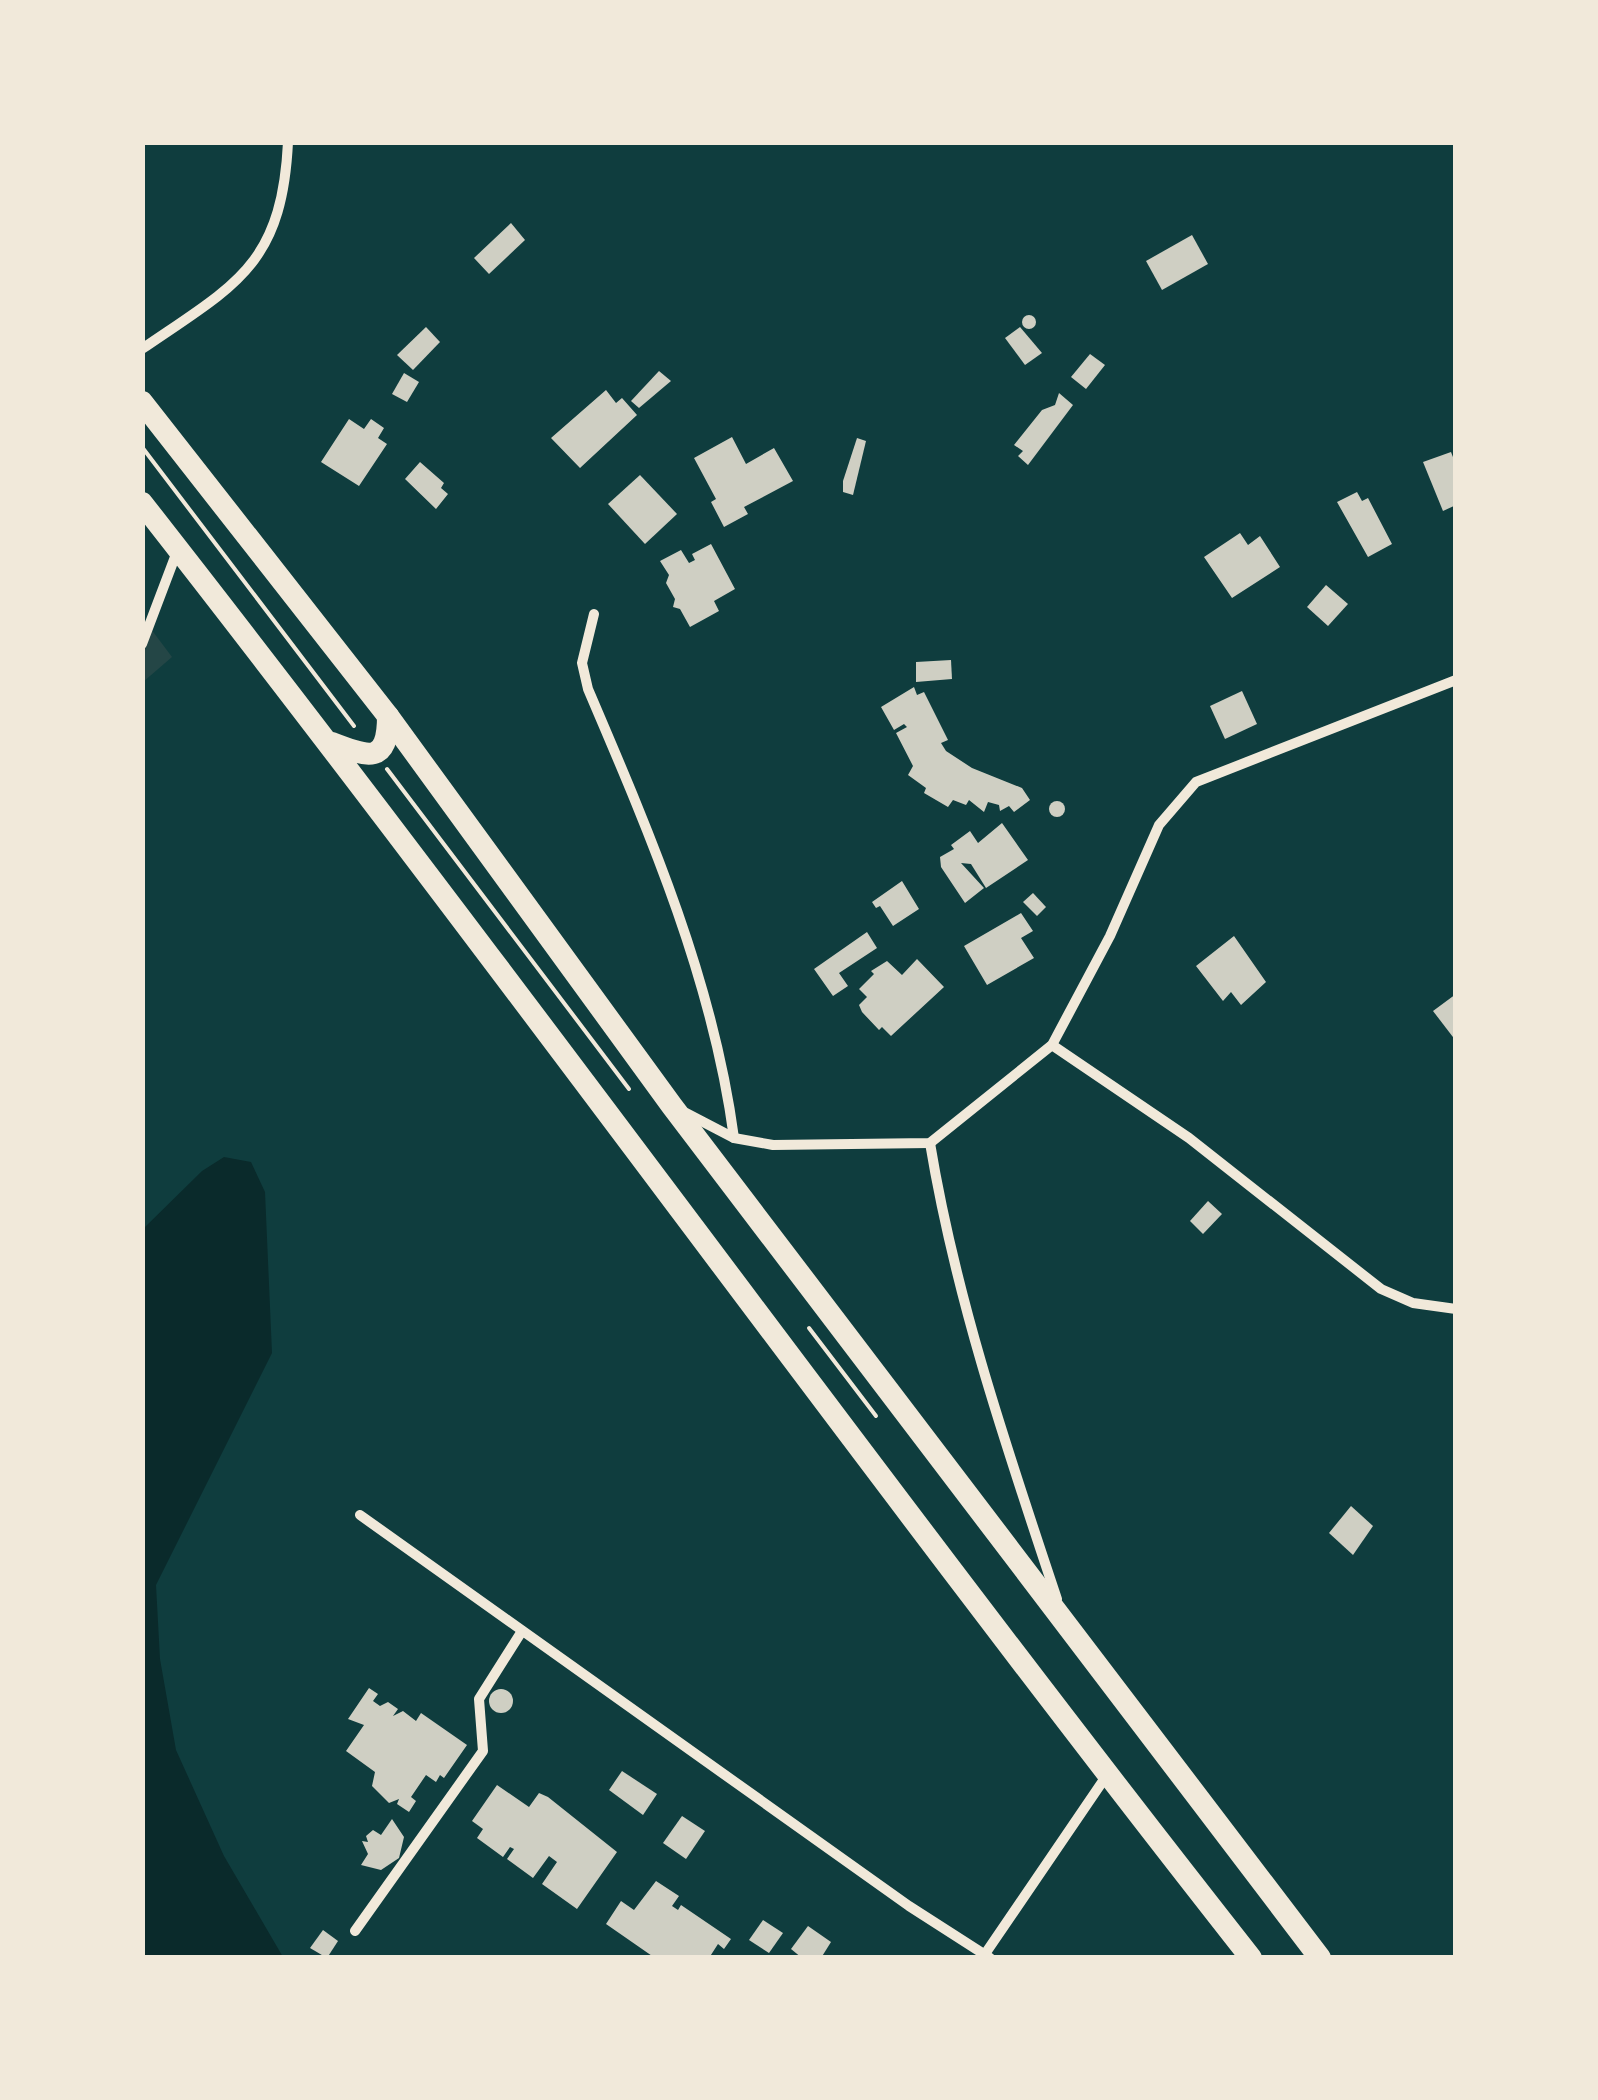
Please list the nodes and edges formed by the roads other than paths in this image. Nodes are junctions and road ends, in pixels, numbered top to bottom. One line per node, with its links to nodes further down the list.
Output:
1 (288, 142): 2 (street)
2 (142, 349)
3 (142, 402): 9 (main road)
4 (142, 503): 5 (main road)
5 (178, 548): 7 (street); 10 (main road)
6 (594, 614): 13 (street)
7 (142, 644)
8 (1456, 680): 11 (street)
9 (388, 716): 10 (main road); 12 (main road)
10 (332, 743): 19 (main road)
11 (1052, 1045): 14 (street); 15 (street)
12 (672, 1106): 13 (street); 17 (main road)
13 (734, 1138): 14 (street)
14 (930, 1143): 17 (street)
15 (1456, 1309)
16 (360, 1515): 18 (street)
17 (1064, 1621): 23 (main road)
18 (522, 1631): 20 (street); 21 (street)
19 (1107, 1775): 21 (street); 22 (main road)
20 (354, 1931)
21 (988, 1956)
22 (1251, 1958)
23 (1320, 1958)

